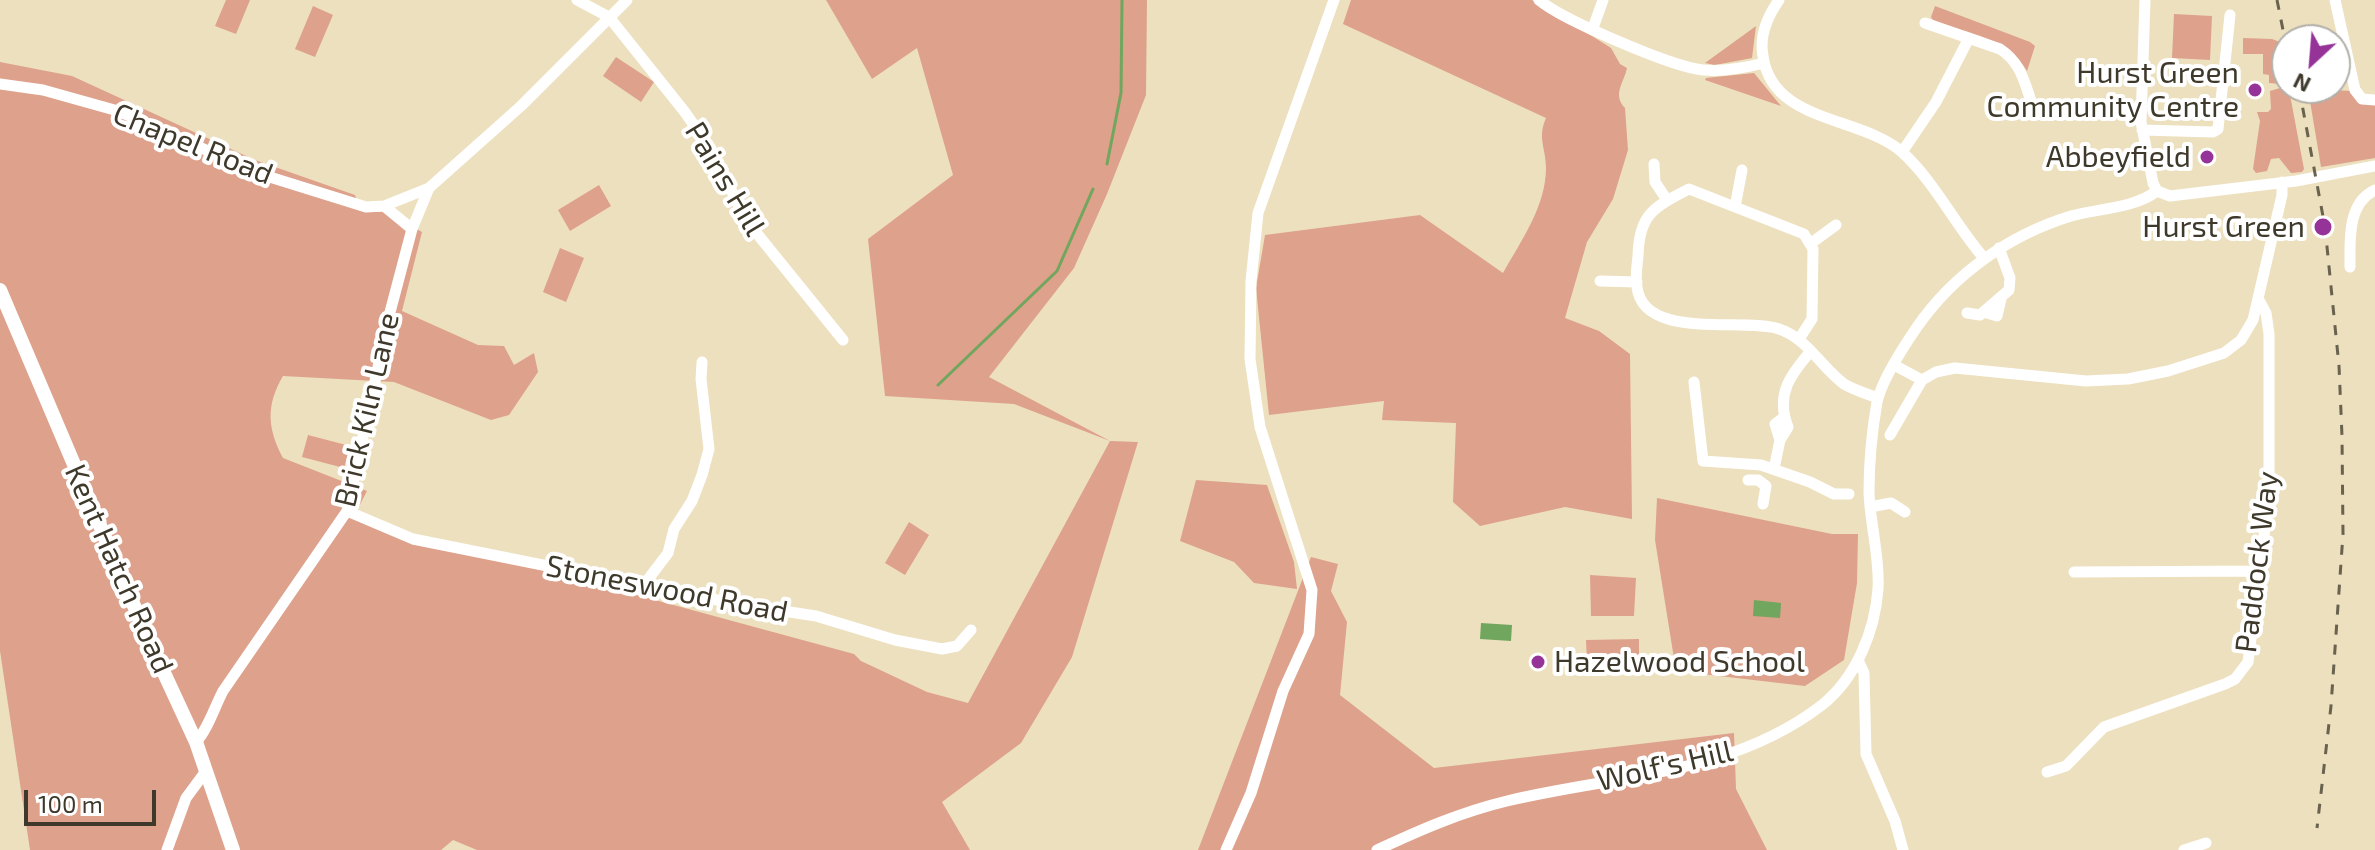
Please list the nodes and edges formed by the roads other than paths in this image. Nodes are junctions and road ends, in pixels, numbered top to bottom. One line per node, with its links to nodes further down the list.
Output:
1 (577, 0): 10 (street)
2 (627, 0): 10 (street)
3 (1334, 0): 71 (street)
4 (1539, 0): 12 (street)
5 (1603, 0): 12 (street)
6 (1779, 0): 14 (street)
7 (2145, 0): 18 (street)
8 (2335, 0): 16 (street)
9 (2230, 15): 18 (street)
10 (609, 17): 24 (street); 44 (street, Pains Hill)
11 (1925, 23): 13 (street)
12 (1593, 28): 14 (street)
13 (1969, 38): 17 (street); 19 (street)
14 (1764, 63): 19 (street)
15 (0, 84): 28 (street, Chapel Road)
16 (2375, 100)
17 (2031, 101)
18 (2142, 130): 26 (street)
19 (1902, 152): 34 (street)
20 (1654, 164): 27 (street)
21 (2375, 166): 23 (street)
22 (1742, 170): 29 (street)
23 (2290, 182): 26 (street); 39 (street)
24 (429, 188): 28 (street); 31 (street)
25 (2375, 190): 35 (street)
26 (2157, 191): 33 (street, Wolf's Hill)
27 (1667, 200): 29 (street); 37 (street)
28 (384, 206): 31 (street)
29 (1735, 207): 32 (street)
30 (1836, 225): 32 (street)
31 (412, 229): 58 (street, Brick Kiln Lane)
32 (1810, 244): 43 (street)
33 (1999, 248): 34 (street, Wolf's Hill); 42 (street)
34 (1984, 258): 47 (street, Wolf's Hill)
35 (2350, 267)
36 (1600, 281): 37 (street)
37 (1637, 282): 43 (street)
38 (0, 290): 64 (main road, Kent Hatch Road)
39 (2259, 300): 40 (street); 41 (street, Paddock Way)
40 (2253, 320): 41 (street); 48 (street)
41 (2268, 322): 59 (street, Paddock Way)
42 (1959, 324)
43 (1799, 339): 45 (street)
44 (843, 340)
45 (1811, 351): 50 (street); 53 (street)
46 (702, 362): 61 (street)
47 (1894, 365): 48 (street); 50 (street, Wolf's Hill)
48 (1922, 380): 51 (street)
49 (1694, 382): 52 (street)
50 (1878, 398): 56 (street, Wolf's Hill)
51 (1890, 435)
52 (1761, 465): 53 (street); 55 (street)
53 (1774, 469): 54 (street)
54 (1849, 494)
55 (1763, 504)
56 (1870, 507): 57 (street); 63 (street, Wolf's Hill)
57 (1905, 512)
58 (353, 514): 61 (street, Stoneswood Road); 64 (street, Brick Kiln Lane)
59 (2260, 571): 60 (street); 66 (street, Paddock Way)
60 (2074, 572)
61 (643, 586): 62 (street, Stoneswood Road)
62 (971, 630)
63 (1858, 660): 72 (street, Wolf's Hill); 73 (street)
64 (196, 742): 65 (main road, Kent Hatch Road)
65 (206, 771): 69 (street); 70 (main road, Kent Hatch Road)
66 (2047, 772)
67 (2206, 843): 68 (street)
68 (2183, 847)
69 (167, 850)
70 (233, 850)
71 (1226, 850)
72 (1377, 850)
73 (1903, 850)

